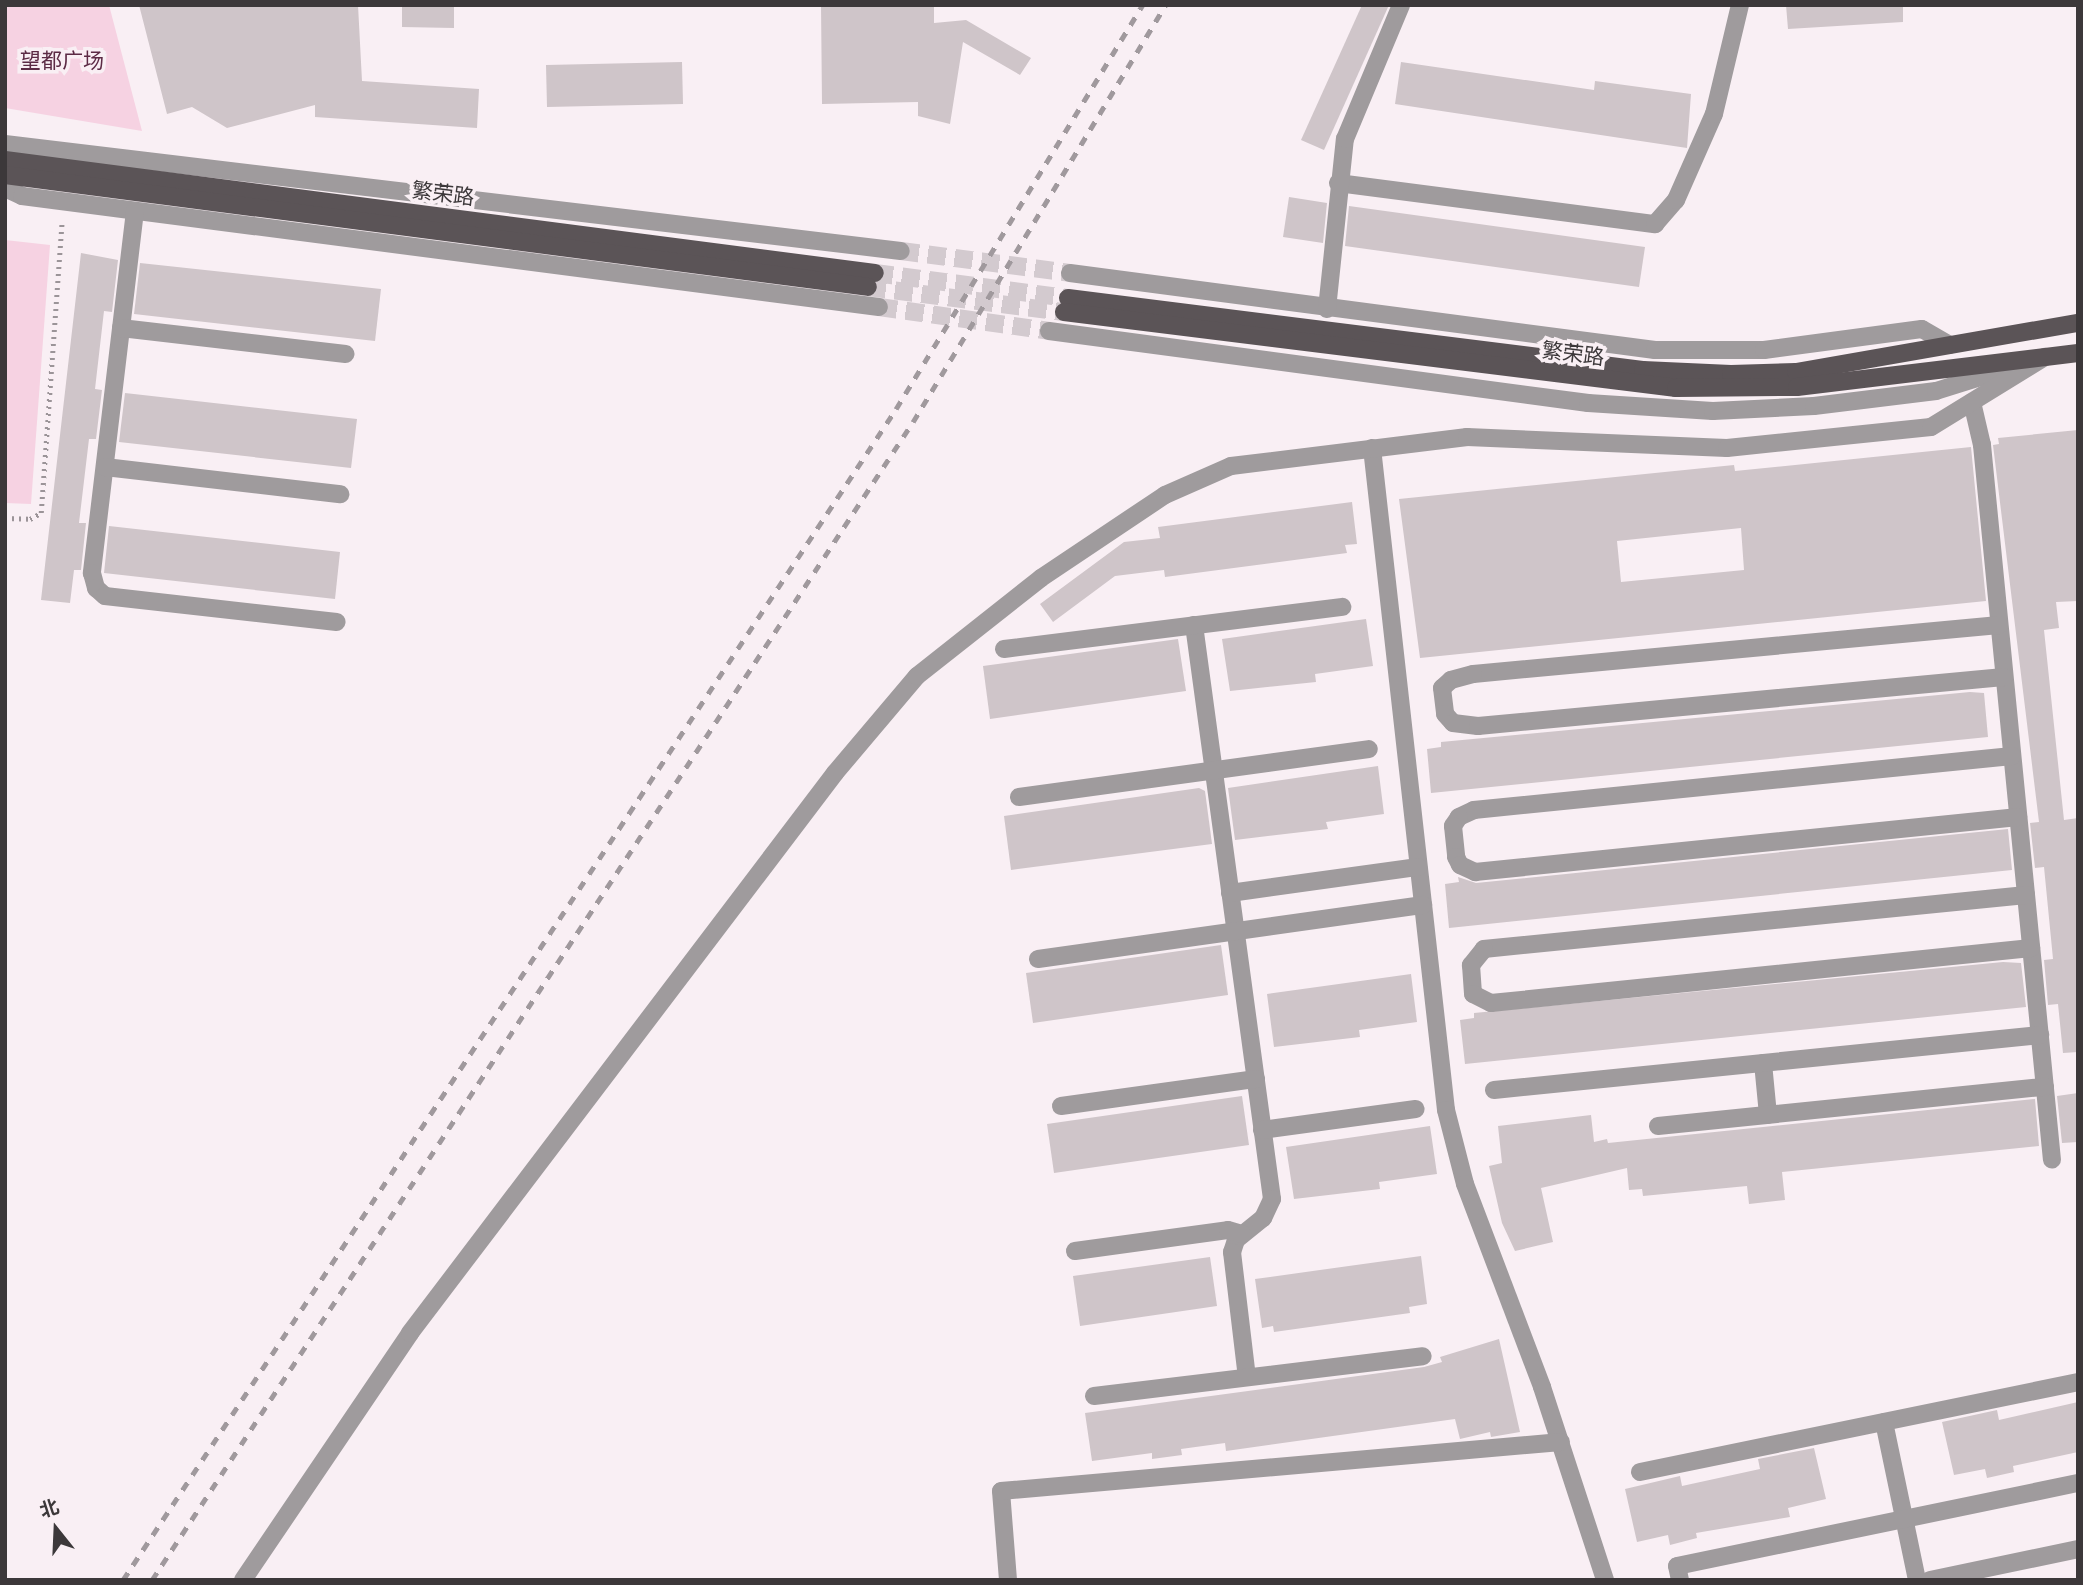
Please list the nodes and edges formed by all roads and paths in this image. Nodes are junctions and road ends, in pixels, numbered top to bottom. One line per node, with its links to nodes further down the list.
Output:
1 (1401, 5): 6 (street)
2 (1739, 6): 6 (street)
3 (5, 144): 10 (street)
4 (5, 160): 5 (main road, 繁荣路)
5 (5, 175)
6 (1338, 183): 13 (street)
7 (5, 188): 8 (street)
8 (64, 202): 9 (street); 25 (path)
9 (135, 211): 12 (street); 15 (street)
10 (901, 251)
11 (1070, 273): 13 (street)
12 (879, 307)
13 (1327, 309): 17 (street)
14 (2078, 323): 17 (main road, 繁荣路)
15 (121, 328): 19 (street); 23 (street)
16 (1049, 331): 20 (street)
17 (1950, 345): 20 (main road, 繁荣路)
18 (2078, 353): 20 (main road, 繁荣路)
19 (345, 354)
20 (2045, 357): 21 (street)
21 (1972, 402): 22 (street); 29 (street)
22 (1372, 448): 37 (street); 67 (street)
23 (105, 467): 24 (street); 27 (street)
24 (340, 494)
25 (5, 518)
26 (1342, 607): 28 (street)
27 (337, 622)
28 (1194, 625): 30 (street); 34 (street)
29 (1999, 625): 31 (street); 31 (street)
30 (1004, 649)
31 (2004, 677): 33 (street)
32 (1369, 749): 34 (street)
33 (2012, 756): 36 (street); 36 (street)
34 (1213, 770): 35 (street); 38 (street)
35 (1019, 797)
36 (2018, 817): 39 (street)
37 (1418, 867): 38 (street); 40 (street)
38 (1230, 892): 41 (street)
39 (2026, 895): 42 (street); 42 (street)
40 (1423, 905): 41 (street); 62 (street)
41 (1235, 932): 43 (street); 46 (street)
42 (2031, 948): 44 (street)
43 (1038, 959)
44 (2040, 1035): 45 (street); 47 (street)
45 (1763, 1063): 48 (street); 51 (street)
46 (1256, 1079): 49 (street); 53 (street)
47 (2045, 1087): 51 (street); 54 (street)
48 (1494, 1090)
49 (1061, 1106)
50 (1416, 1109): 53 (street)
51 (1768, 1115): 52 (street)
52 (1658, 1126)
53 (1262, 1130): 55 (street)
54 (2052, 1160)
55 (1242, 1234): 56 (street); 58 (street)
56 (1075, 1251)
57 (1423, 1356): 58 (street)
58 (1247, 1377): 60 (street)
59 (2078, 1382): 61 (street)
60 (1094, 1396)
61 (1884, 1422): 63 (street); 65 (street)
62 (1561, 1442): 68 (street); 69 (street)
63 (1640, 1472)
64 (2078, 1483): 65 (street)
65 (1905, 1519): 70 (street); 71 (street)
66 (2078, 1549): 72 (street)
67 (243, 1580)
68 (1008, 1580)
69 (1605, 1580)
70 (1680, 1580)
71 (1917, 1580)
72 (1930, 1580)

